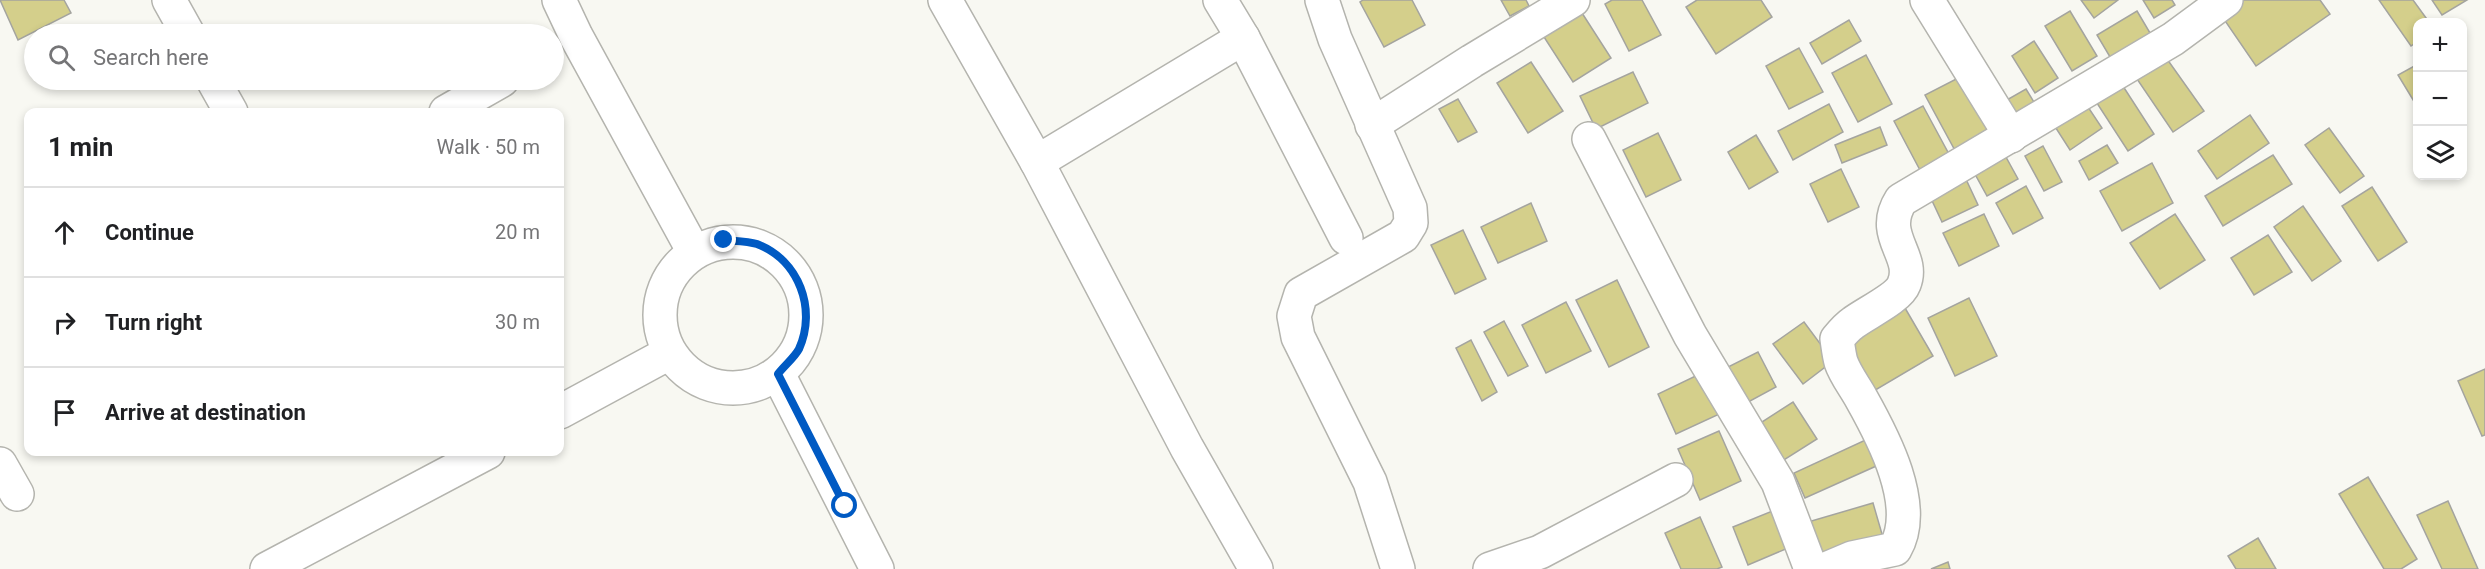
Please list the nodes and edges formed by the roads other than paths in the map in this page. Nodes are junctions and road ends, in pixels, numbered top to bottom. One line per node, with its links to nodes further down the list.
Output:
1 (169, 0): 9 (street)
2 (559, 0): 10 (street)
3 (945, 0): 20 (street)
4 (1220, 0): 11 (street)
5 (1322, 0): 17 (street)
6 (1573, 0): 17 (street)
7 (1927, 0): 18 (street)
8 (2226, 0): 18 (street)
9 (182, 24)
10 (562, 24)
11 (1243, 38): 20 (street); 21 (street)
12 (565, 42): 22 (street)
13 (219, 90): 15 (street)
14 (484, 90): 16 (street)
15 (229, 108)
16 (453, 108)
17 (1372, 125): 33 (street)
18 (2011, 136): 36 (street)
19 (1589, 139): 35 (street)
20 (1037, 162): 32 (street)
21 (1346, 238)
22 (694, 252): 23 (street); 24 (street)
23 (669, 352): 24 (street); 25 (street)
24 (778, 374): 31 (street)
25 (564, 410)
26 (480, 456): 30 (street)
27 (0, 464): 29 (street)
28 (1676, 480): 34 (street)
29 (17, 494)
30 (267, 569)
31 (877, 569)
32 (1256, 569)
33 (1398, 569)
34 (1490, 569)
35 (1811, 569)
36 (1826, 569)

